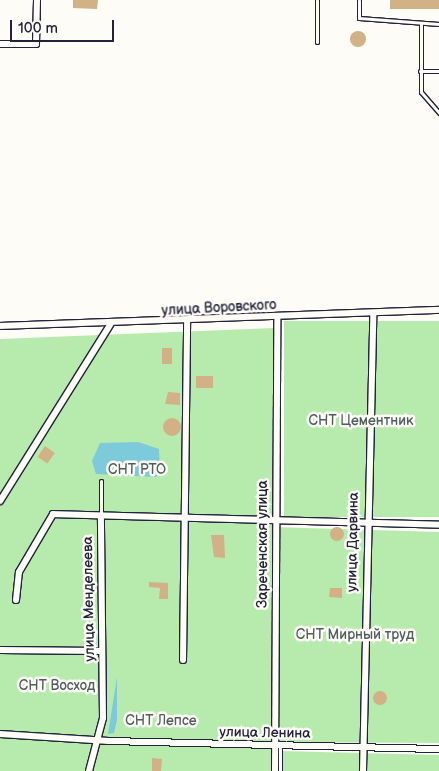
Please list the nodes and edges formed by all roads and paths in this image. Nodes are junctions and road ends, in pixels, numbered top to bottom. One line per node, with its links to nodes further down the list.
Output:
1 (37, 0): 7 (street)
2 (317, 0): 6 (lane)
3 (359, 0): 4 (lane)
4 (421, 23): 5 (lane); 8 (lane)
5 (439, 24)
6 (317, 42)
7 (0, 44)
8 (420, 71): 9 (lane); 10 (lane)
9 (439, 71)
10 (439, 113)
11 (439, 310): 12 (street, улица Воровского)
12 (373, 314): 13 (street, улица Воровского); 22 (street, улица Дарвина)
13 (277, 318): 14 (street, улица Воровского); 21 (street, Зареченская улица)
14 (187, 322): 15 (street, улица Воровского); 20 (street)
15 (110, 325): 16 (street, улица Воровского); 18 (street)
16 (0, 326)
17 (101, 481): 19 (lane)
18 (0, 501)
19 (101, 516): 20 (street); 24 (street); 26 (street, улица Менделеева)
20 (184, 517): 21 (street); 27 (street)
21 (276, 519): 22 (street); 30 (street, Зареченская улица)
22 (365, 521): 23 (street); 31 (street, улица Дарвина)
23 (439, 525)
24 (16, 600)
25 (0, 650): 26 (street)
26 (100, 651): 29 (street, улица Менделеева)
27 (183, 660)
28 (0, 734): 29 (street, улица Ленина)
29 (98, 739): 30 (street, улица Ленина); 33 (street, улица Менделеева)
30 (277, 747): 31 (street, улица Ленина); 34 (street, Зареченская улица); 35 (lane)
31 (362, 747): 32 (street, улица Ленина); 36 (street, улица Дарвина)
32 (439, 749)
33 (90, 771)
34 (275, 771)
35 (280, 771)
36 (363, 771)

